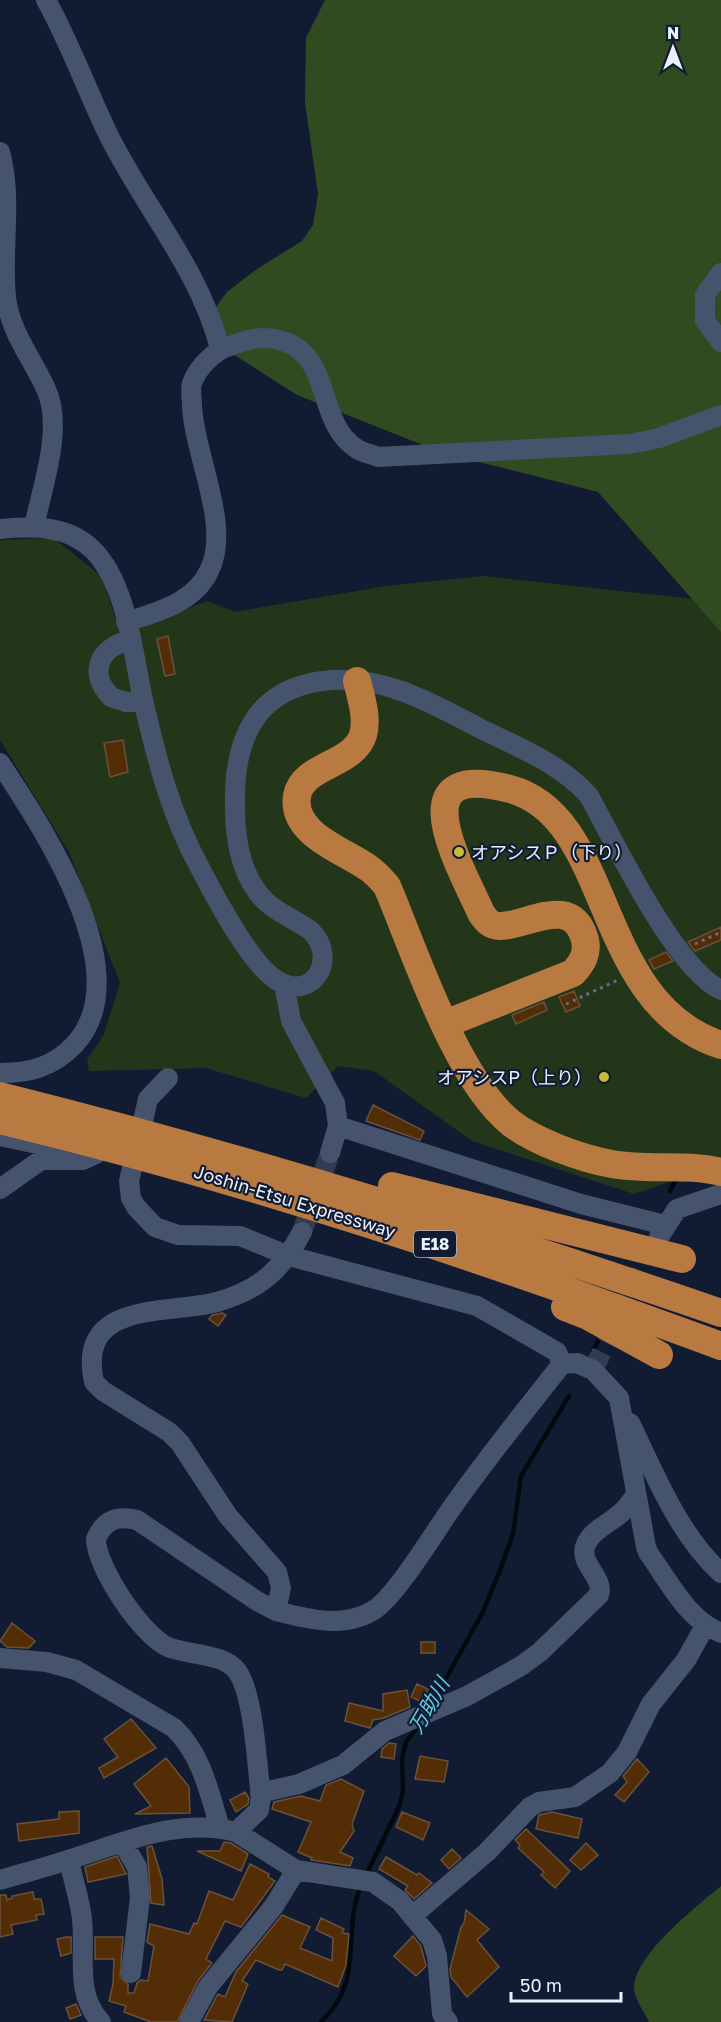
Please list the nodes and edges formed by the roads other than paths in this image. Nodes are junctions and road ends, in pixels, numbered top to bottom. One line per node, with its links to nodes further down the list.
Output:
1 (46, 0): 5 (street)
2 (0, 152): 7 (street)
3 (721, 273): 4 (street)
4 (721, 342)
5 (220, 349): 6 (street); 9 (street)
6 (721, 414)
7 (34, 527): 8 (street); 9 (street)
8 (0, 529)
9 (128, 631): 11 (street); 11 (street)
10 (357, 681): 13 (street); 14 (street); 15 (highway)
11 (143, 702): 13 (street)
12 (0, 763): 17 (street)
13 (284, 984): 21 (street)
14 (721, 990)
15 (445, 1024): 16 (highway); 26 (highway)
16 (721, 1046)
17 (0, 1074)
18 (168, 1078): 22 (street)
19 (0, 1096): 22 (highway, Joshin-Etsu Expressway / E18)
20 (0, 1120): 22 (highway, Joshin-Etsu Expressway / E18)
21 (338, 1126): 24 (street); 28 (street)
22 (146, 1135): 25 (street); 29 (highway, Joshin-Etsu Expressway / E18); 31 (street); 32 (highway); 33 (highway, Joshin-Etsu Expressway / E18)
23 (0, 1136): 25 (street)
24 (330, 1153)
25 (90, 1157): 27 (street)
26 (721, 1172)
27 (0, 1189)
28 (721, 1194)
29 (279, 1195): 34 (highway, Joshin-Etsu Expressway / E18); 35 (highway)
30 (302, 1232): 31 (street)
31 (289, 1256): 36 (street); 40 (street)
32 (682, 1259)
33 (721, 1313)
34 (721, 1346)
35 (659, 1355)
36 (562, 1364): 37 (street); 40 (street)
37 (619, 1398): 38 (street); 39 (street)
38 (636, 1495): 41 (street); 43 (street)
39 (721, 1573)
40 (276, 1611): 43 (street)
41 (713, 1630): 49 (street)
42 (0, 1658): 44 (street)
43 (260, 1793): 44 (street)
44 (228, 1830): 45 (street); 47 (street)
45 (122, 1842): 46 (street); 50 (street)
46 (69, 1860): 48 (street); 51 (street)
47 (296, 1870): 49 (street); 52 (street)
48 (0, 1880)
49 (412, 1916): 53 (street)
50 (131, 1973)
51 (101, 2022)
52 (189, 2022)
53 (448, 2022)

